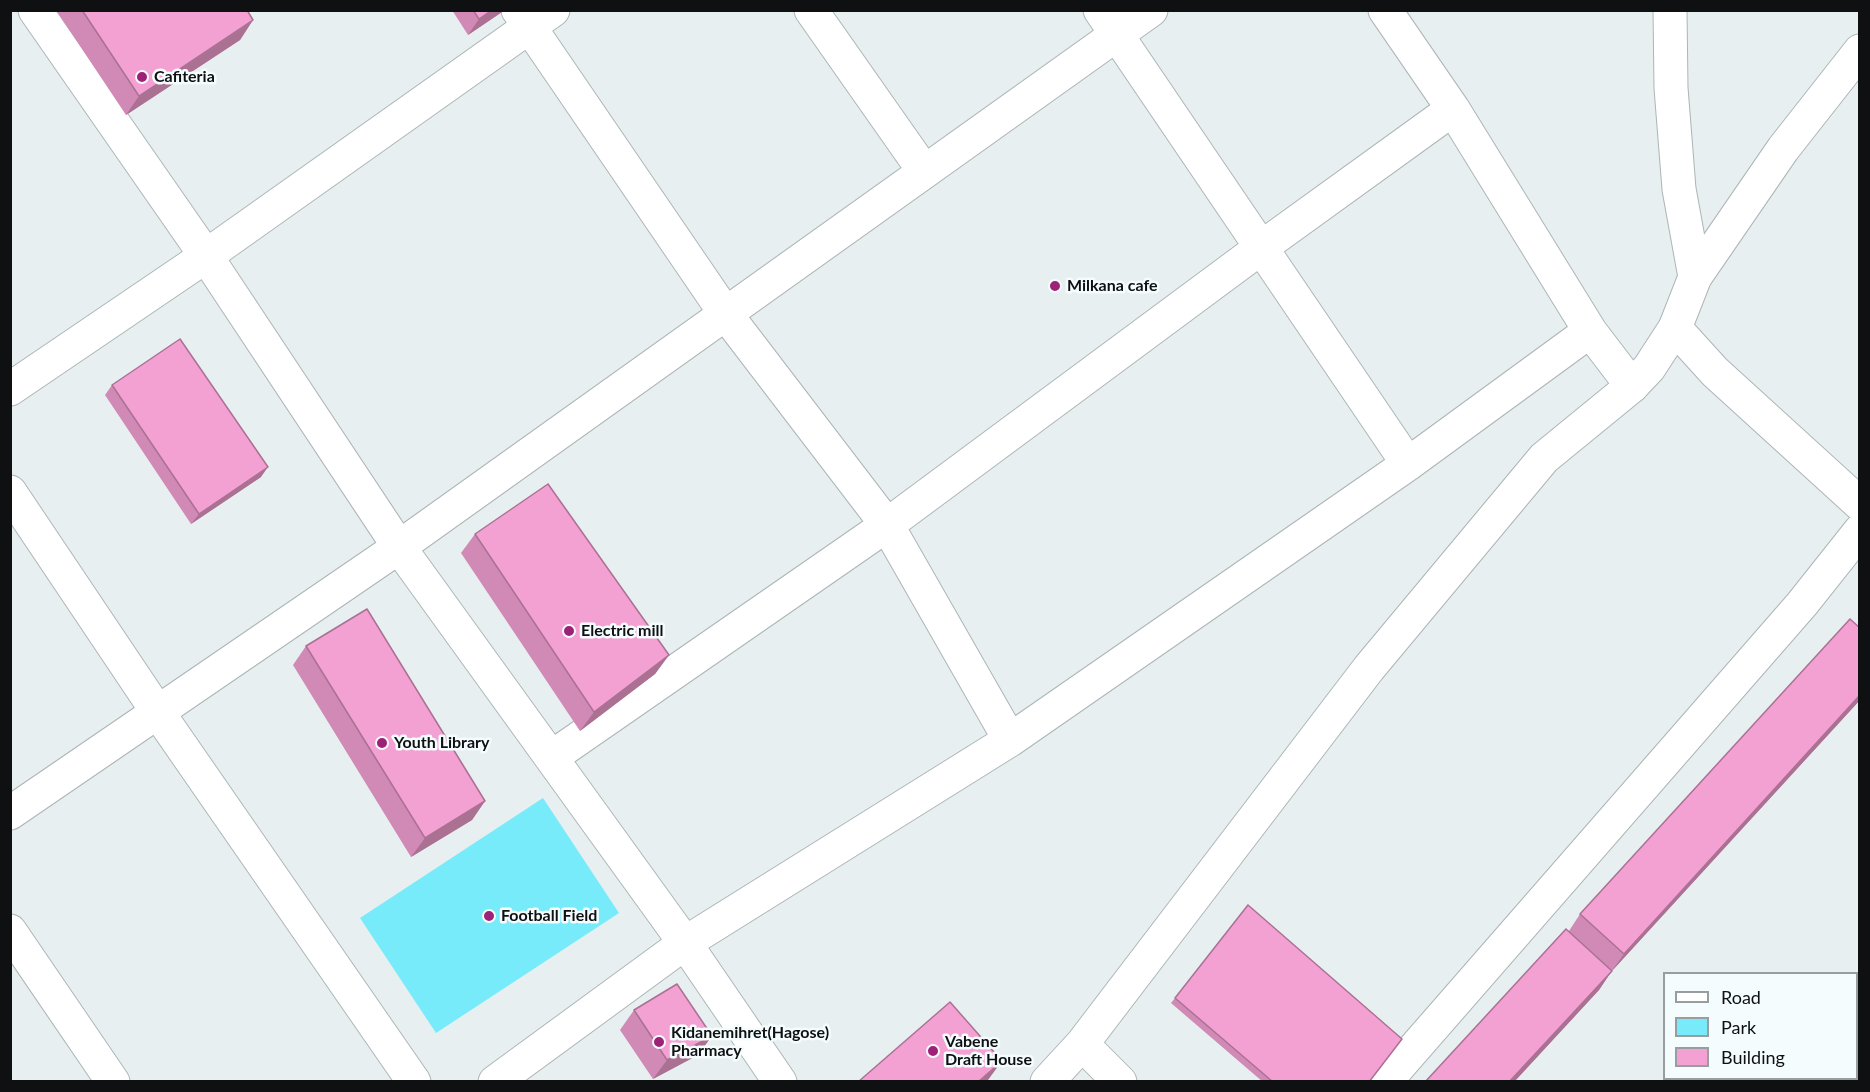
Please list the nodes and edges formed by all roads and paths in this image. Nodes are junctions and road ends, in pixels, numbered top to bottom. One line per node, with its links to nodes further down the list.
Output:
1 (35, 10): 12 (street)
2 (811, 10): 10 (street)
3 (1150, 10): 7 (street)
4 (1385, 10): 9 (street)
5 (1670, 10): 13 (street)
6 (534, 16): 12 (street); 14 (street)
7 (1108, 23): 10 (street); 11 (street)
8 (1860, 51): 13 (street)
9 (1453, 109): 11 (street); 16 (street)
10 (924, 171): 14 (street)
11 (1262, 247): 19 (street); 22 (street)
12 (206, 256): 18 (street); 24 (street)
13 (1695, 277): 15 (street)
14 (725, 313): 22 (street); 24 (street)
15 (1675, 328): 17 (street); 21 (street)
16 (1590, 331): 17 (street); 19 (street)
17 (1632, 386): 31 (street)
18 (10, 389)
19 (1408, 464): 26 (street)
20 (10, 492): 25 (street)
21 (1860, 504)
22 (887, 525): 26 (street); 27 (street)
23 (1860, 531): 38 (street)
24 (399, 547): 25 (street); 27 (street)
25 (157, 711): 28 (street); 33 (street)
26 (1010, 740): 30 (street)
27 (552, 757): 30 (street)
28 (10, 813)
29 (10, 931): 32 (street)
30 (685, 943): 34 (street); 35 (street)
31 (1082, 1044): 36 (street); 37 (street)
32 (113, 1082)
33 (414, 1082)
34 (495, 1082)
35 (780, 1082)
36 (1047, 1082)
37 (1120, 1082)
38 (1385, 1082)

